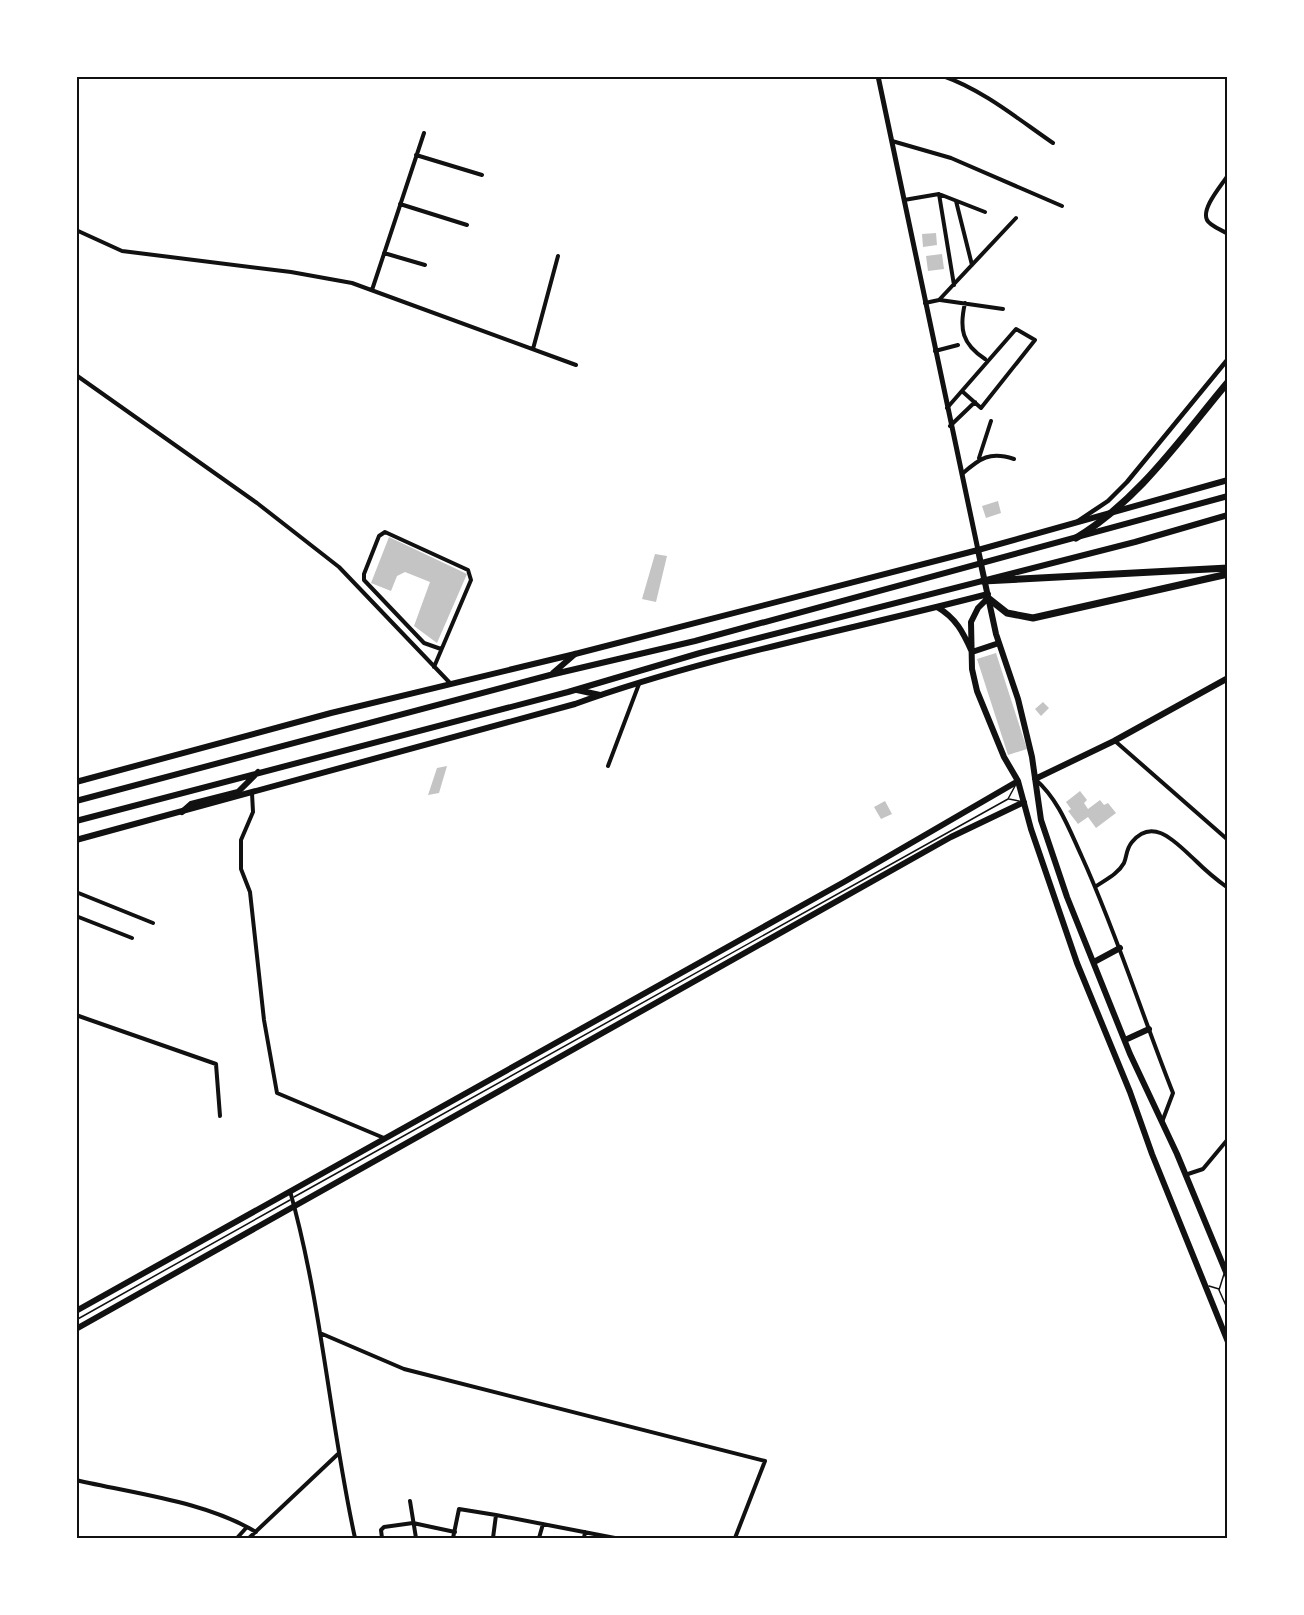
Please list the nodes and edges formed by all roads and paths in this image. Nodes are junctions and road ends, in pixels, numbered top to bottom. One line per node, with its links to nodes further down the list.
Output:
1 (878, 76): 4 (main road)
2 (943, 76): 5 (street)
3 (424, 133): 6 (street)
4 (891, 141): 11 (main road); 13 (street)
5 (1053, 143)
6 (416, 156): 7 (street); 12 (street)
7 (482, 175)
8 (1227, 175): 18 (street)
9 (939, 194): 10 (street); 11 (street); 23 (street)
10 (956, 200): 14 (street); 22 (street)
11 (904, 201): 26 (main road)
12 (400, 204): 16 (street); 19 (street)
13 (1062, 207)
14 (985, 212)
15 (1016, 218): 22 (street)
16 (467, 225)
17 (76, 230): 24 (street)
18 (1227, 234)
19 (384, 253): 21 (street); 24 (street)
20 (558, 256): 30 (street)
21 (425, 265)
22 (972, 265): 23 (street)
23 (954, 285): 25 (street)
24 (372, 290): 30 (street)
25 (939, 300): 26 (street); 27 (street)
26 (925, 303): 31 (main road)
27 (965, 303): 28 (street); 33 (street)
28 (1003, 309)
29 (958, 345): 31 (street)
30 (533, 349): 34 (street)
31 (935, 351): 39 (main road)
32 (1227, 358): 48 (street)
33 (985, 359)
34 (576, 365)
35 (76, 375): 60 (street)
36 (1227, 382): 49 (highway)
37 (963, 392): 38 (street); 38 (street); 39 (street)
38 (975, 402): 41 (street)
39 (947, 408): 41 (main road)
40 (991, 421): 42 (street)
41 (950, 426): 44 (main road)
42 (979, 459): 43 (street); 44 (street)
43 (1014, 459)
44 (962, 474): 50 (main road)
45 (1227, 480): 48 (main road)
46 (1227, 496): 49 (main road)
47 (1227, 515): 53 (main road)
48 (1076, 522): 50 (main road)
49 (1076, 538): 61 (main road)
50 (978, 550): 54 (main road); 59 (main road)
51 (1227, 568): 53 (highway)
52 (1227, 574): 54 (highway)
53 (983, 581): 65 (main road)
54 (988, 596): 55 (main road); 56 (main road); 58 (main road)
55 (937, 607): 58 (main road); 64 (main road)
56 (999, 643): 58 (main road); 70 (main road)
57 (441, 649): 57 (street); 60 (street)
58 (972, 652): 71 (main road)
59 (575, 654): 61 (main road); 63 (main road)
60 (434, 667): 63 (street)
61 (550, 675): 75 (main road)
62 (1227, 678): 67 (main road)
63 (450, 683): 72 (main road)
64 (639, 683): 66 (main road); 68 (street)
65 (576, 690): 66 (main road); 69 (main road)
66 (600, 695): 73 (main road)
67 (1114, 741): 70 (main road); 80 (street)
68 (608, 766)
69 (259, 772): 77 (main road); 78 (main road)
70 (1035, 779): 81 (street); 88 (main road)
71 (1018, 781): 74 (lane); 76 (main road); 94 (main road)
72 (76, 782)
73 (252, 793): 77 (main road); 94 (street)
74 (1008, 799): 76 (lane); 98 (lane)
75 (76, 801)
76 (1024, 802): 99 (main road); 101 (main road)
77 (182, 812): 79 (main road)
78 (76, 821)
79 (76, 840)
80 (1227, 840)
81 (1095, 887): 82 (street); 87 (street)
82 (1227, 888)
83 (76, 892): 85 (street)
84 (76, 916): 86 (street)
85 (153, 923)
86 (132, 938)
87 (1120, 948): 88 (main road); 90 (street)
88 (1094, 962): 91 (main road)
89 (76, 1015): 92 (street)
90 (1149, 1029): 91 (main road); 93 (street)
91 (1125, 1041): 93 (main road)
92 (220, 1116)
93 (1161, 1124): 96 (main road)
94 (384, 1138): 97 (main road)
95 (1227, 1139): 96 (street)
96 (1185, 1175): 100 (main road)
97 (290, 1190): 98 (street); 104 (main road)
98 (292, 1198): 99 (street); 105 (lane)
99 (295, 1207): 106 (main road); 107 (street)
100 (1226, 1274): 102 (lane)
101 (1204, 1284): 102 (lane); 108 (main road)
102 (1219, 1290): 103 (lane)
103 (1227, 1310)
104 (76, 1311)
105 (76, 1320)
106 (76, 1329)
107 (320, 1333): 109 (street); 129 (street)
108 (1227, 1342)
109 (338, 1454): 116 (street); 121 (street)
110 (76, 1480): 115 (street)
111 (410, 1502): 113 (street)
112 (496, 1515): 114 (street); 117 (street); 125 (street)
113 (414, 1524): 117 (street); 122 (street); 123 (street)
114 (543, 1524): 118 (street); 126 (street)
115 (247, 1527): 116 (street); 119 (street)
116 (256, 1532): 120 (street)
117 (455, 1532): 124 (street)
118 (585, 1532): 127 (street); 128 (street)
119 (237, 1539)
120 (249, 1539)
121 (355, 1539)
122 (382, 1539)
123 (416, 1539)
124 (453, 1539)
125 (493, 1539)
126 (539, 1539)
127 (584, 1539)
128 (615, 1539)
129 (735, 1539)

